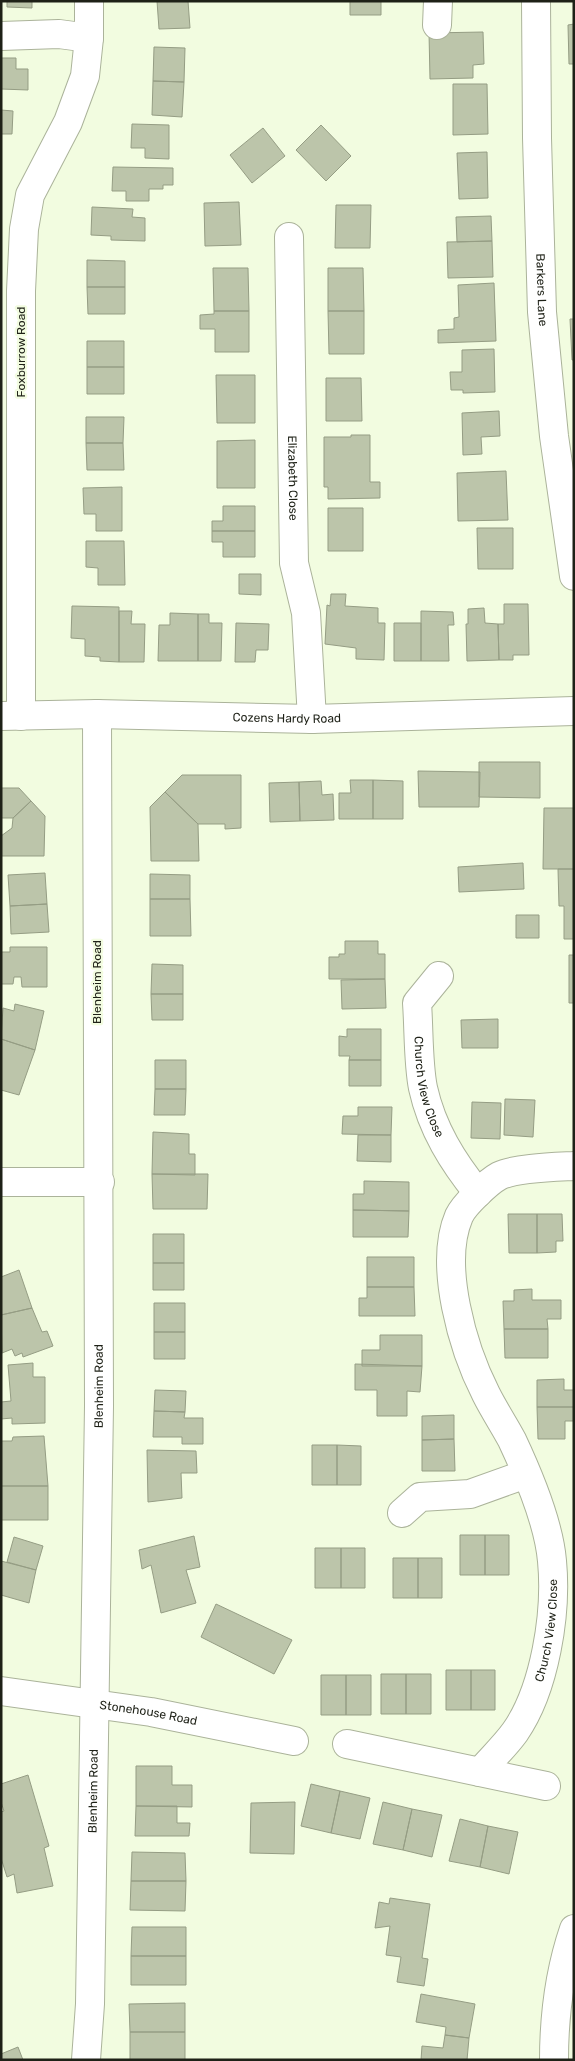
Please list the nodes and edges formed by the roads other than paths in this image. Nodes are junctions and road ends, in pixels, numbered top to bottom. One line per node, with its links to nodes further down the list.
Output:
1 (89, 1): 4 (street, Foxburrow Road)
2 (536, 1): 6 (street, Barkers Lane)
3 (1, 36): 4 (street)
4 (89, 38): 9 (street, Foxburrow Road)
5 (289, 237): 10 (street, Elizabeth Close)
6 (574, 576)
7 (574, 711): 10 (street, Cozens Hardy Road)
8 (97, 714): 9 (street, Cozens Hardy Road); 10 (street, Cozens Hardy Road); 14 (street, Blenheim Road)
9 (11, 716)
10 (312, 718)
11 (439, 976): 15 (street, Church View Close)
12 (574, 1166): 15 (street, Church View Close)
13 (1, 1182): 14 (street)
14 (100, 1182): 19 (street, Blenheim Road)
15 (478, 1193): 16 (street, Church View Close)
16 (526, 1474): 17 (street); 22 (street, Church View Close)
17 (402, 1513)
18 (1, 1690): 19 (street, Stonehouse Road)
19 (93, 1703): 20 (street, Stonehouse Road); 25 (street, Blenheim Road)
20 (294, 1741)
21 (347, 1744): 22 (street)
22 (480, 1772): 23 (street)
23 (546, 1786)
24 (574, 1929): 26 (street)
25 (86, 2060)
26 (554, 2060)

